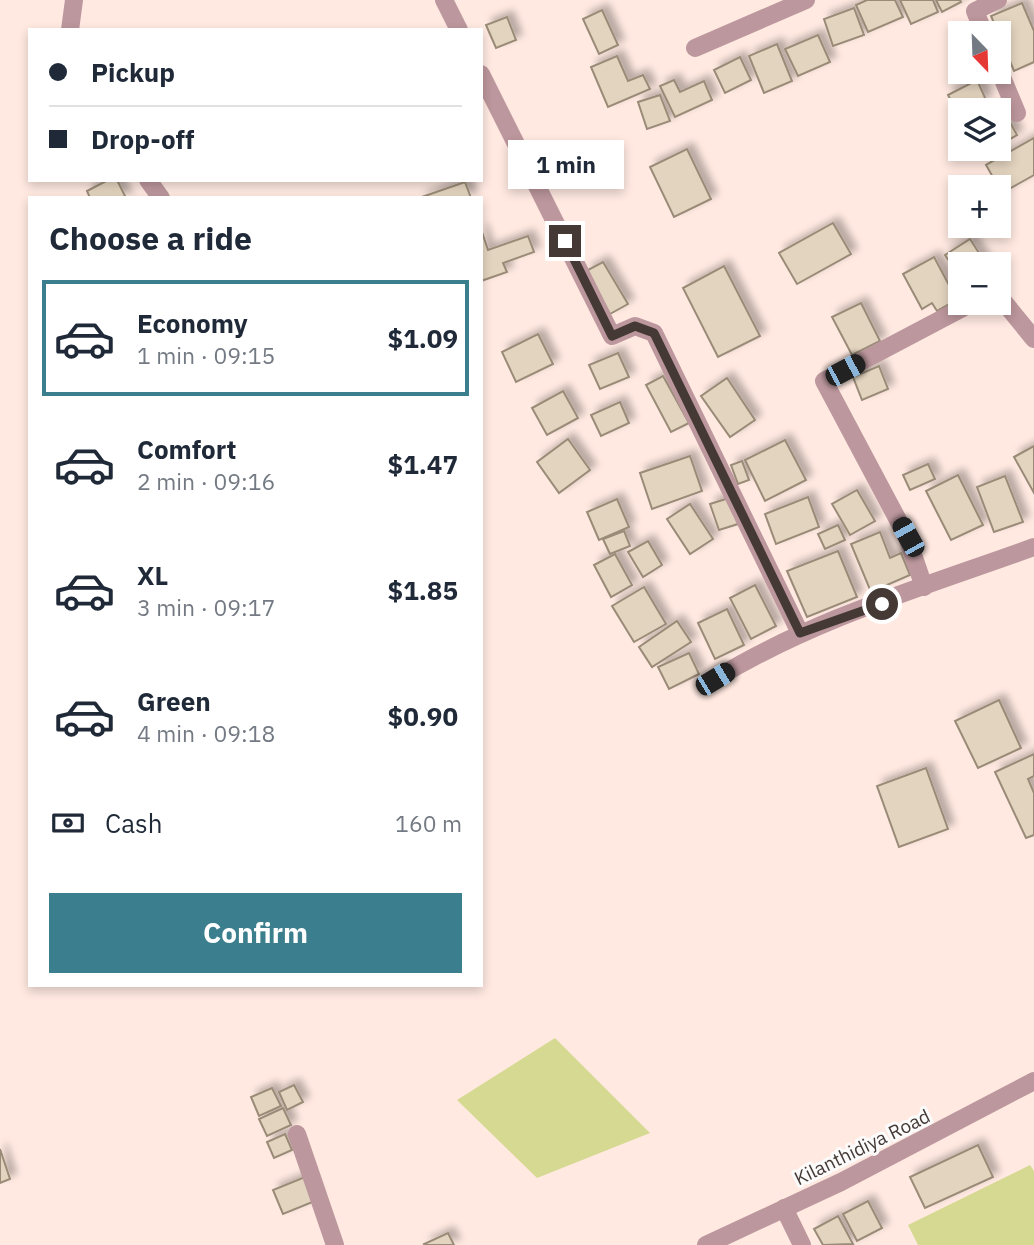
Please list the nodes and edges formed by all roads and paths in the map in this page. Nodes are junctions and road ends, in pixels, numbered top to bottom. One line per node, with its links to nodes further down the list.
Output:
1 (74, 0): 6 (street)
2 (444, 0): 7 (street)
3 (806, 0): 8 (street)
4 (998, 0): 5 (street)
5 (979, 21)
6 (70, 28)
7 (458, 28)
8 (695, 48)
9 (483, 79): 19 (street)
10 (1005, 84): 11 (street)
11 (1017, 113)
12 (150, 182): 13 (street)
13 (160, 196)
14 (1011, 311): 16 (street)
15 (949, 315): 18 (street)
16 (1034, 339)
17 (1034, 547): 18 (street)
18 (924, 587): 19 (street)
19 (800, 633): 20 (street)
20 (715, 679)
21 (1034, 1081): 23 (street, Kilanthidiya Road)
22 (297, 1135): 24 (street)
23 (784, 1208): 25 (street, Kilanthidiya Road); 26 (street)
24 (335, 1245)
25 (706, 1245)
26 (802, 1245)

